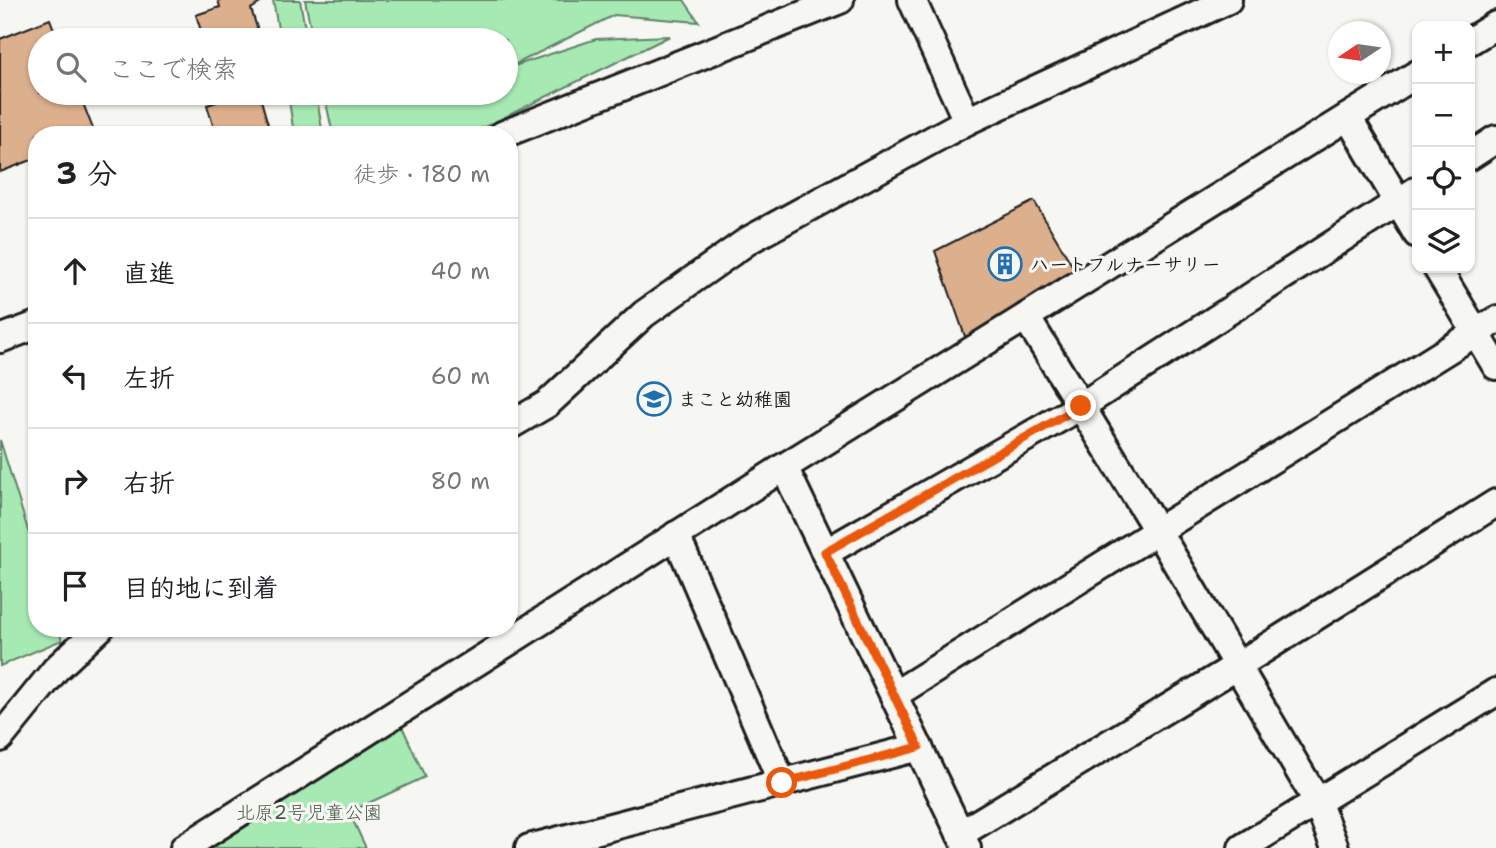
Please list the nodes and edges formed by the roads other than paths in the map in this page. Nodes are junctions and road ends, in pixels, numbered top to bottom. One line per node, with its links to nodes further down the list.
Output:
1 (839, 0): 4 (street)
2 (912, 0): 9 (street)
3 (1228, 0): 9 (street)
4 (792, 8): 10 (street)
5 (1496, 25): 6 (street)
6 (1475, 38)
7 (1412, 77): 8 (street)
8 (1348, 117): 13 (street); 15 (street)
9 (967, 121): 21 (street)
10 (518, 128)
11 (1496, 139): 12 (street)
12 (1475, 153)
13 (1408, 196): 20 (street)
14 (1441, 273): 16 (street)
15 (1026, 317): 20 (street); 22 (street)
16 (1486, 326): 19 (street); 24 (street)
17 (28, 328): 18 (street)
18 (0, 339)
19 (1496, 366)
20 (1081, 406): 24 (street); 26 (street)
21 (518, 421)
22 (784, 467): 25 (street); 26 (street)
23 (1496, 503): 30 (street)
24 (1157, 530): 30 (street); 32 (street)
25 (676, 535): 27 (street); 35 (street)
26 (825, 552): 32 (street)
27 (518, 636)
28 (90, 637): 33 (street)
29 (516, 637): 38 (street)
30 (1237, 666): 36 (street); 37 (street)
31 (1496, 692): 36 (street)
32 (894, 695): 34 (street)
33 (0, 738)
34 (919, 747): 35 (street); 37 (street)
35 (782, 783): 39 (street)
36 (1317, 801): 40 (street); 41 (street)
37 (964, 841)
38 (184, 848)
39 (529, 848)
40 (1242, 848)
41 (1335, 848)

